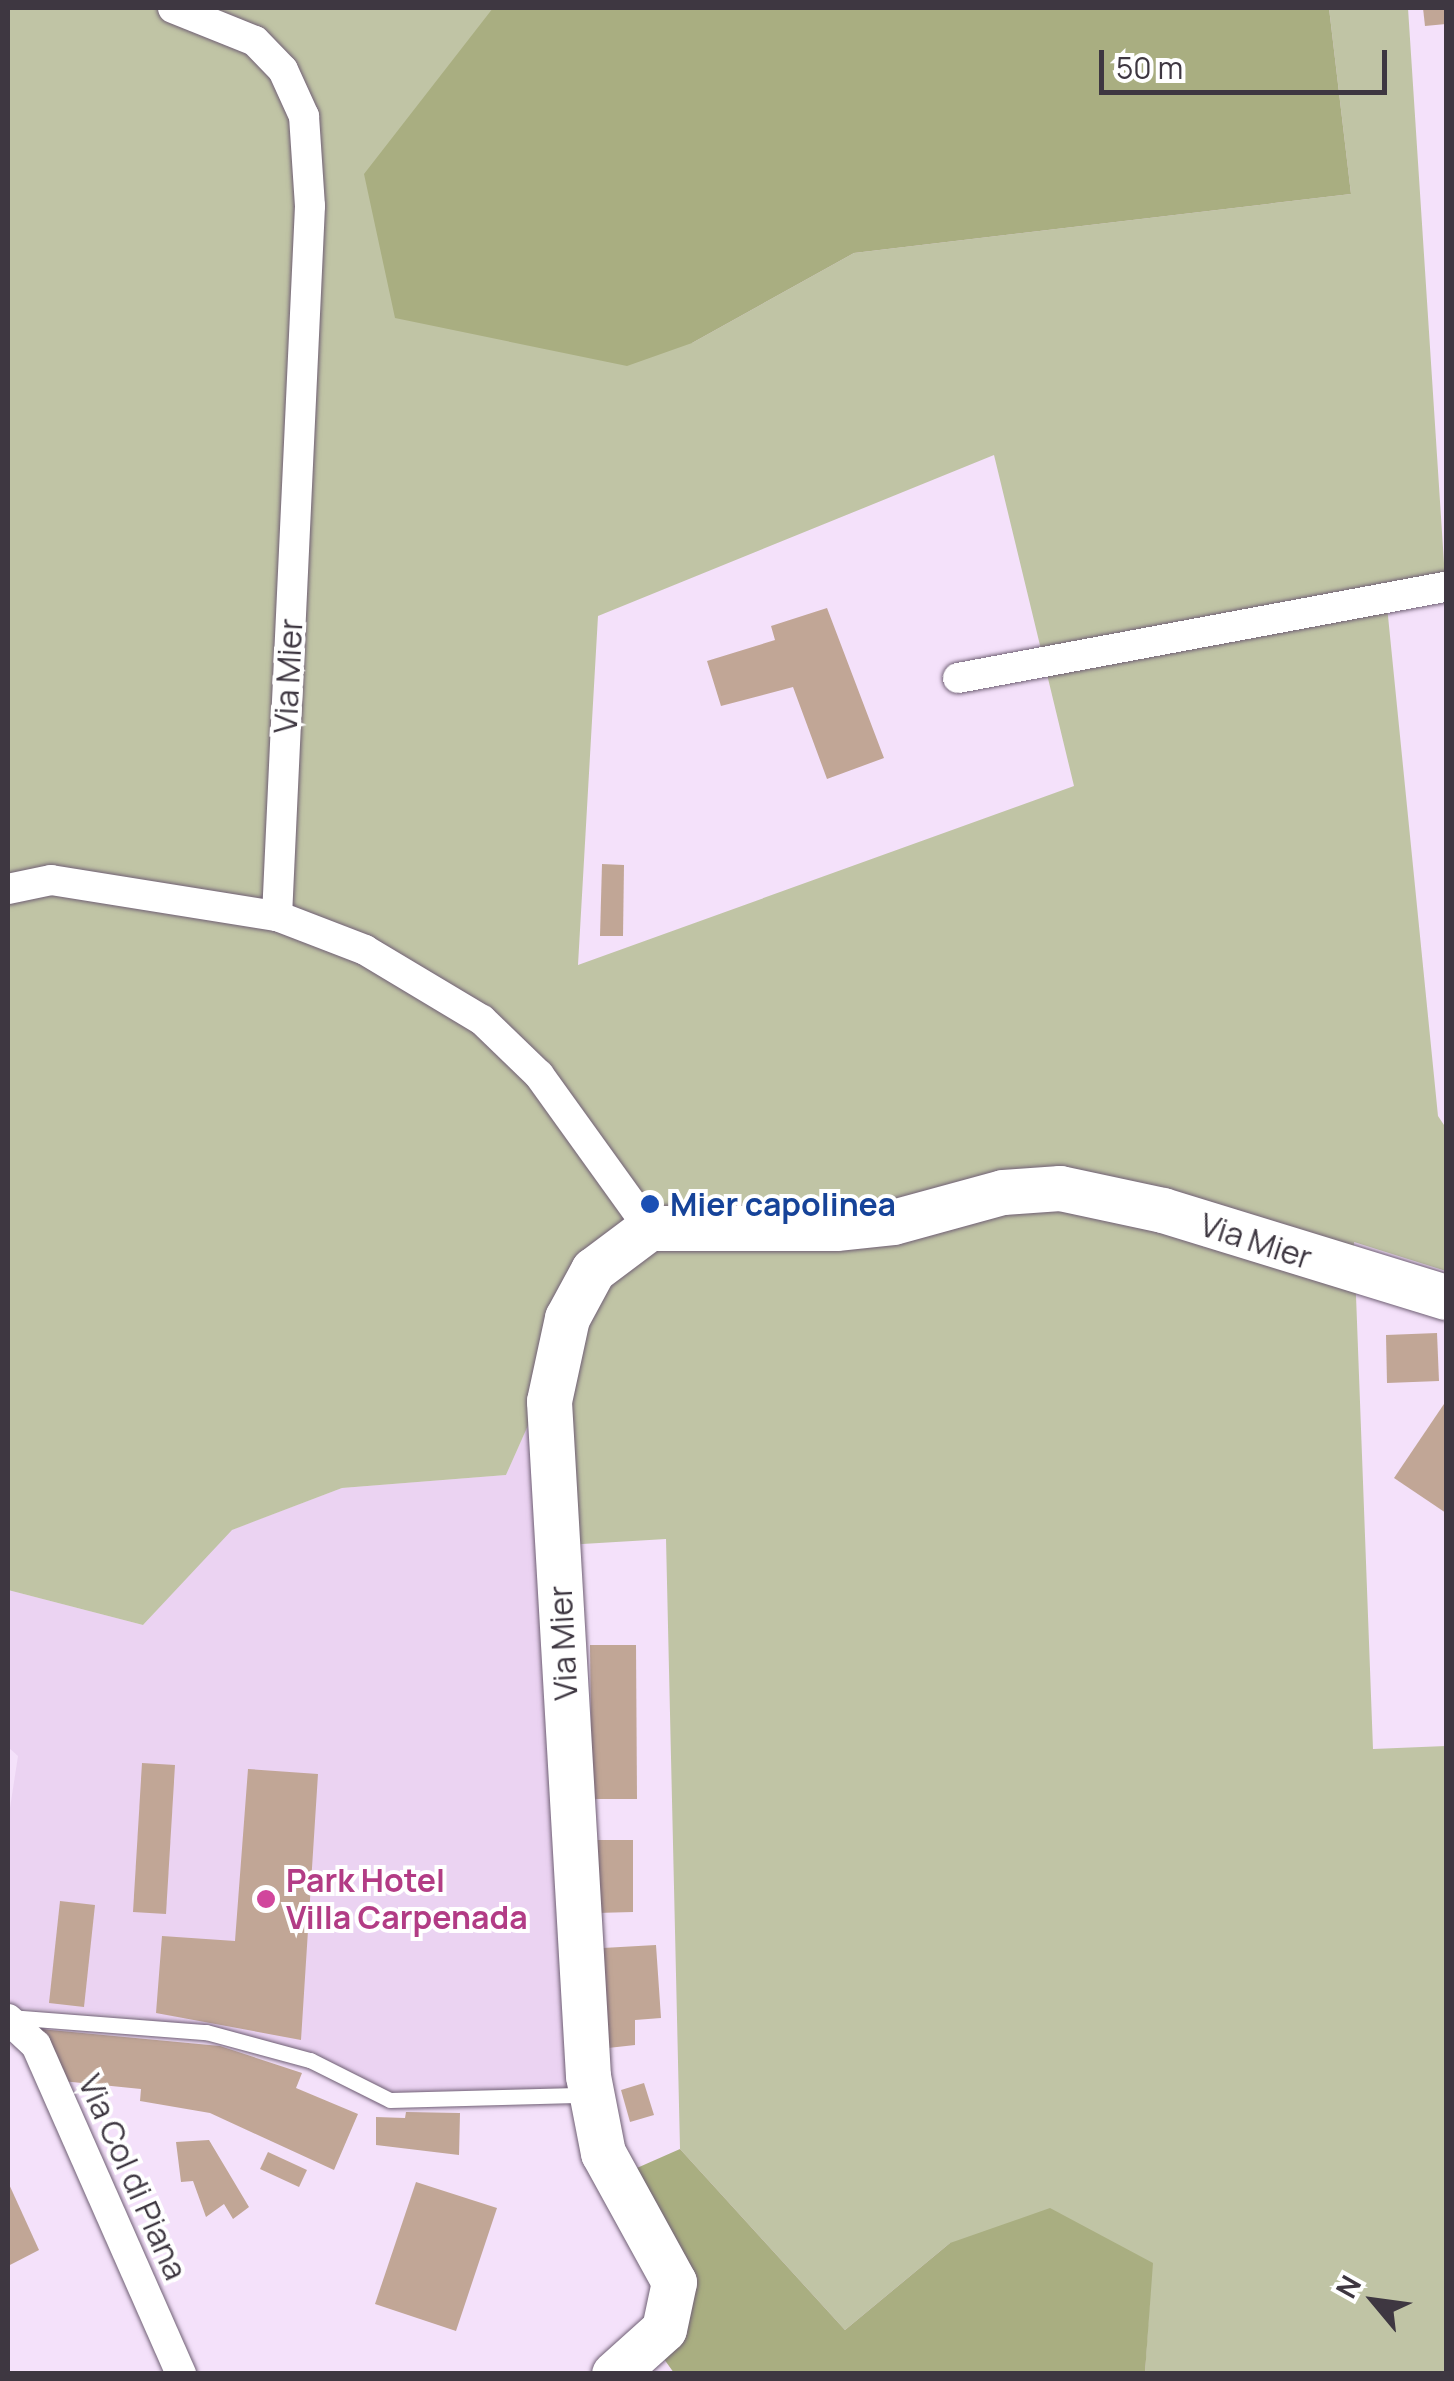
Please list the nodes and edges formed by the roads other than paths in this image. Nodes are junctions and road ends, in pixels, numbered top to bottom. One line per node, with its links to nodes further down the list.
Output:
1 (173, 8): 5 (street, Via Mier)
2 (1446, 587): 3 (street)
3 (958, 678)
4 (8, 889): 5 (street)
5 (277, 916): 6 (street)
6 (649, 1228): 7 (street, Via Mier); 9 (street, Via Mier)
7 (1446, 1297)
8 (8, 2018): 9 (lane); 10 (street, Via Col di Piana)
9 (590, 2095): 11 (street, Via Mier)
10 (181, 2374)
11 (614, 2374)

